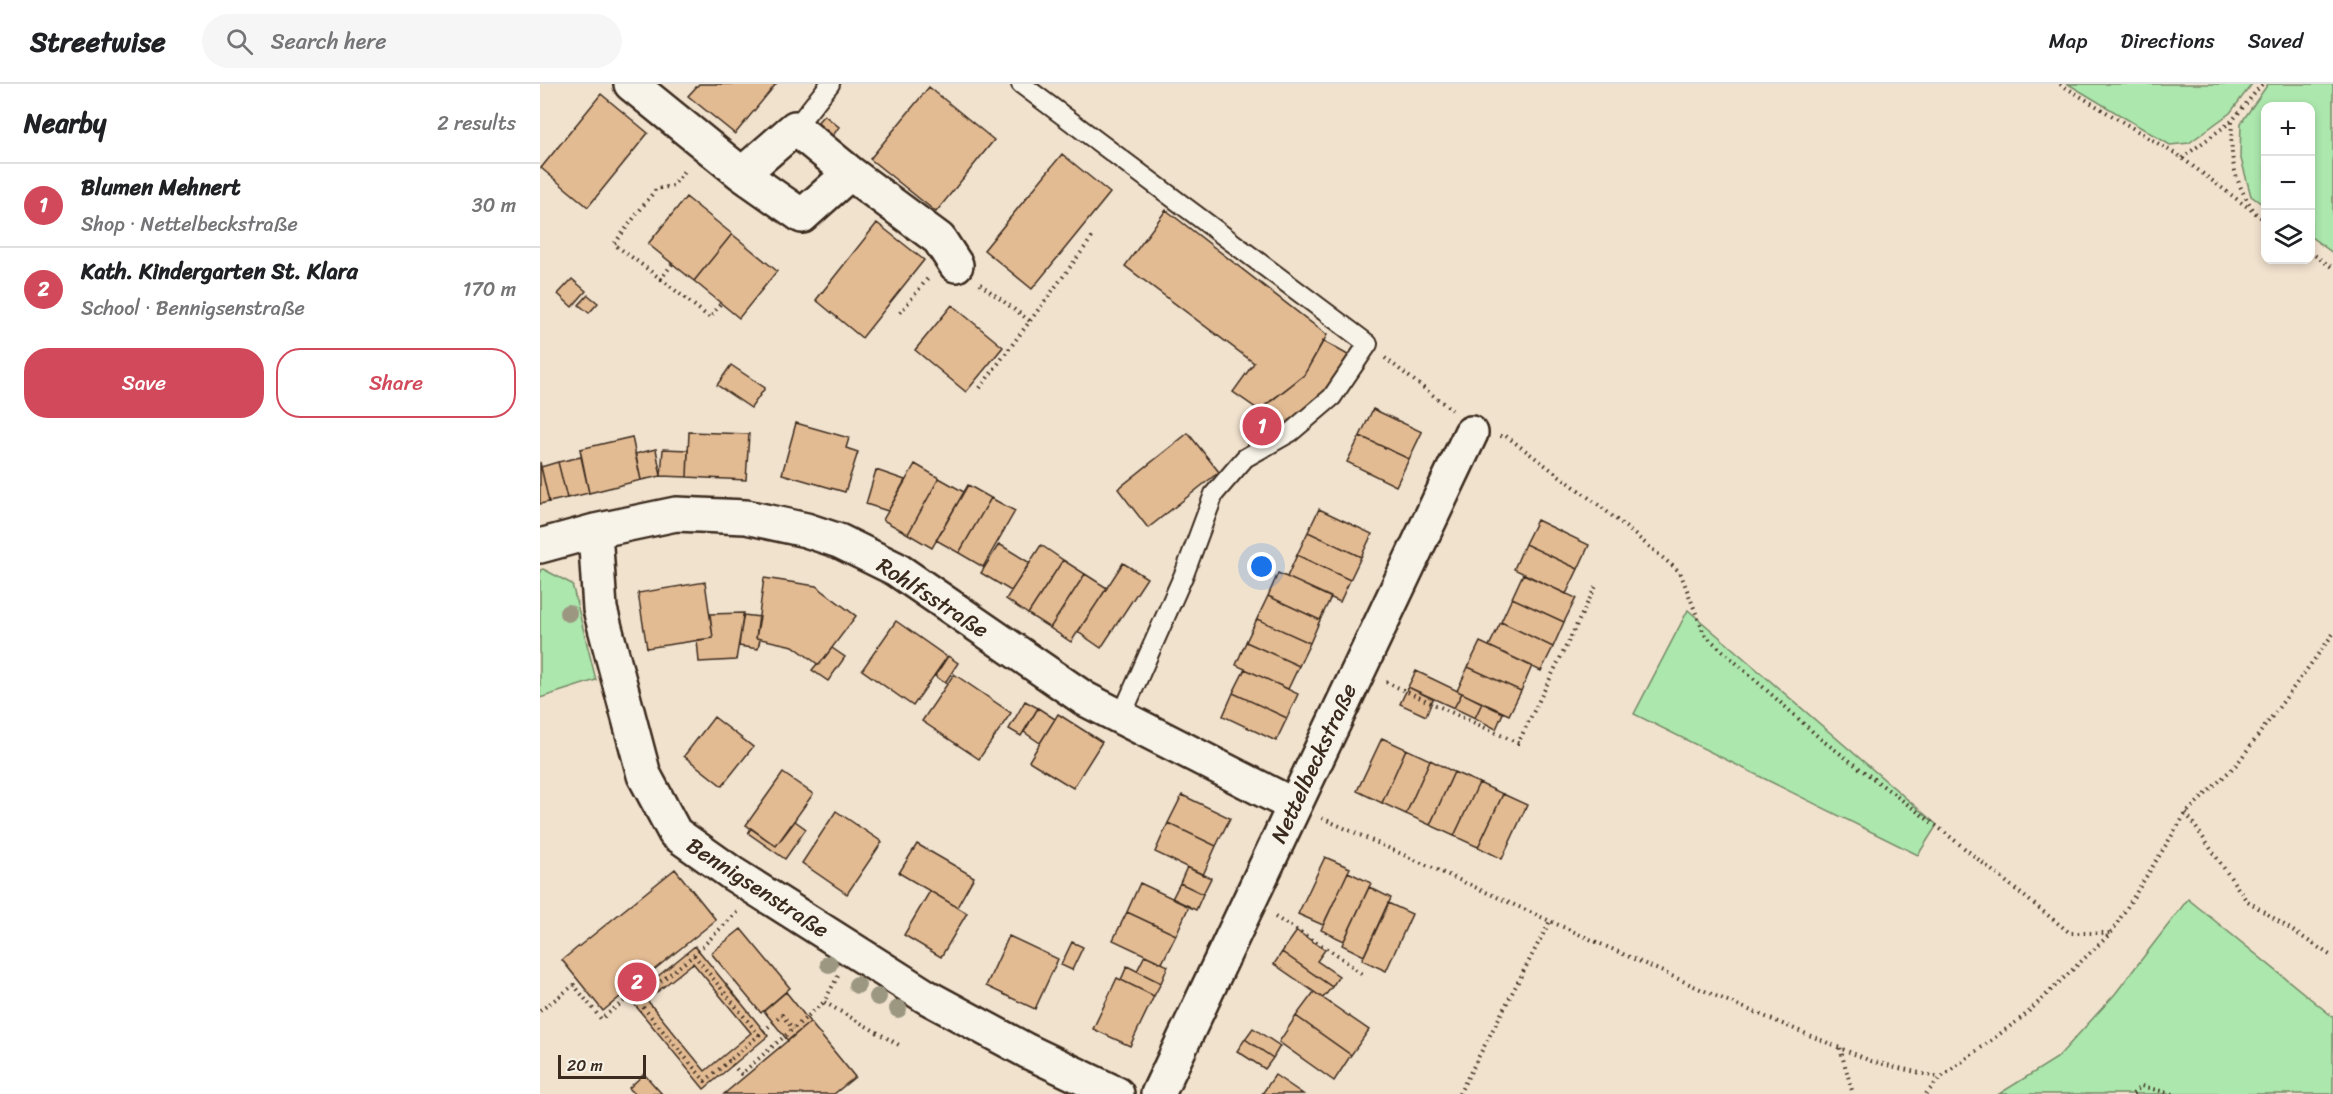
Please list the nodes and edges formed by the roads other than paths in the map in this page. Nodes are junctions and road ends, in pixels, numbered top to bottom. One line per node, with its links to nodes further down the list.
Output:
1 (631, 84): 6 (street)
2 (830, 84): 4 (lane)
3 (1021, 84): 11 (lane)
4 (795, 128): 5 (street); 6 (street)
5 (850, 172): 6 (street); 7 (street)
6 (742, 174)
7 (952, 259)
8 (1471, 433): 12 (street, Nettelbeckstraße)
9 (595, 531): 10 (street, Rohlfsstraße); 11 (street, Rohlfsstraße); 13 (street, Bennigsenstraße)
10 (540, 546)
11 (1121, 717): 12 (street, Rohlfsstraße)
12 (1293, 805): 14 (street, Nettelbeckstraße)
13 (1117, 1094)
14 (1158, 1094)

